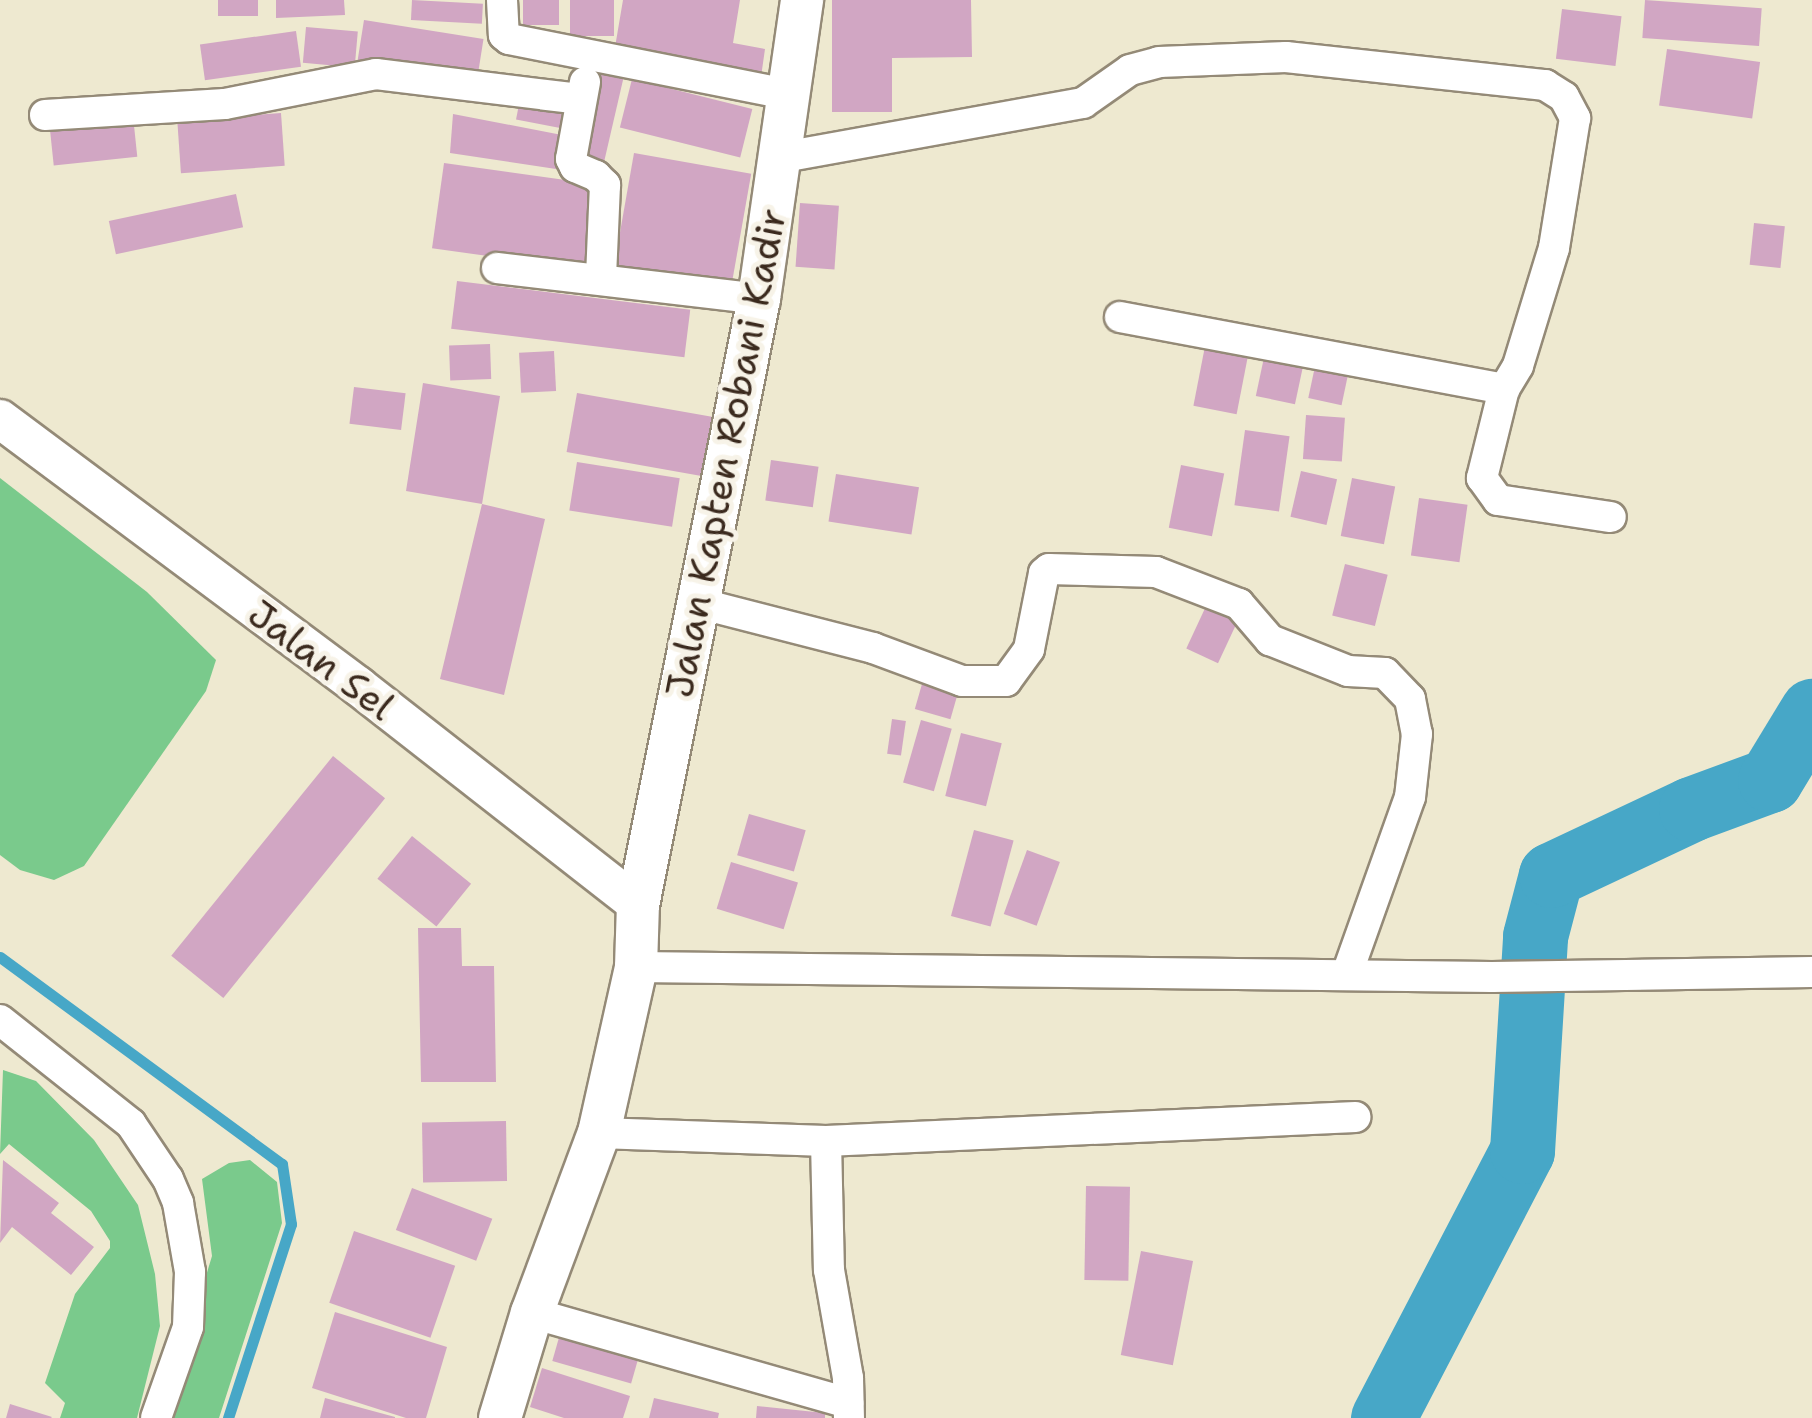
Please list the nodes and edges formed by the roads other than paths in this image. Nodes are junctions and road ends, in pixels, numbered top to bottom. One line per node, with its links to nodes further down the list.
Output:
1 (502, 0): 3 (street)
2 (802, 0): 6 (main road, Jalan Kapten Robani Kadir)
3 (516, 40): 4 (street); 5 (street)
4 (595, 56): 6 (street); 7 (street)
5 (508, 90): 7 (street); 8 (street)
6 (792, 95): 9 (main road, Jalan Kapten Robani Kadir)
7 (580, 99): 11 (street)
8 (45, 116)
9 (783, 157): 12 (main road, Jalan Kapten Robani Kadir); 14 (street)
10 (498, 268): 11 (street)
11 (601, 277): 12 (street)
12 (758, 299): 17 (main road, Jalan Kapten Robani Kadir)
13 (1120, 317): 14 (street)
14 (1504, 389): 16 (street)
15 (0, 419): 18 (street, Jalan Sel)
16 (1611, 517)
17 (698, 602): 18 (main road, Jalan Kapten Robani Kadir); 21 (street)
18 (638, 905): 19 (main road, Jalan Kapten Robani Kadir)
19 (636, 967): 21 (street); 24 (main road, Jalan Kapten Robani Kadir)
20 (1812, 972): 21 (street)
21 (1347, 974)
22 (1, 1023): 28 (street)
23 (1355, 1117): 25 (street)
24 (598, 1133): 25 (street); 26 (main road, Jalan Kapten Robani Kadir)
25 (826, 1140): 27 (street)
26 (532, 1312): 27 (street); 29 (main road, Jalan Kapten Robani Kadir)
27 (848, 1411)
28 (156, 1418)
29 (500, 1418)

